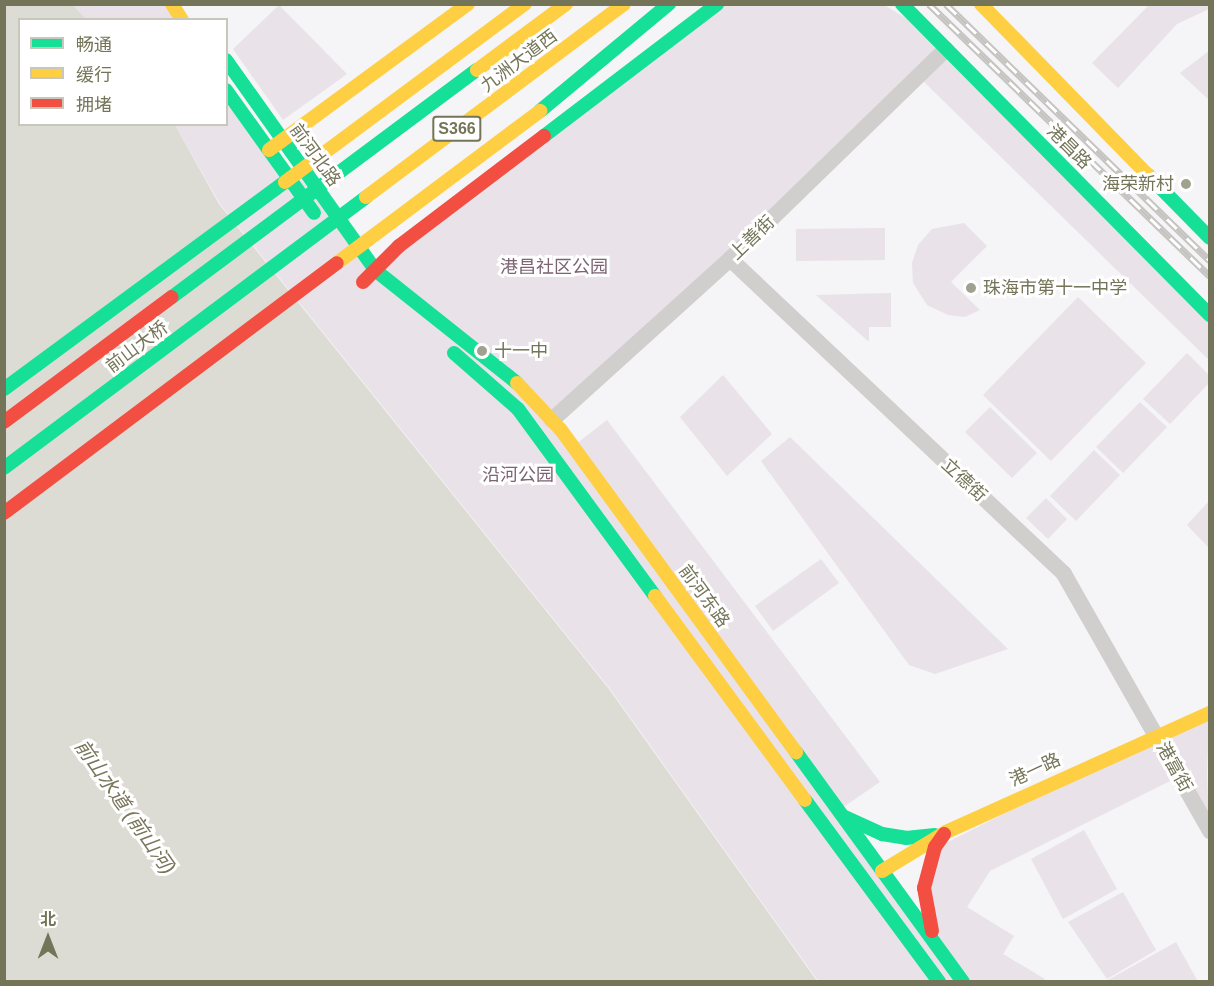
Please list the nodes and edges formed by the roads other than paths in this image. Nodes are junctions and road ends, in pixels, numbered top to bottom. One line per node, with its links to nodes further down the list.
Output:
1 (172, 4): 13 (main road)
2 (190, 4): 14 (main road)
3 (468, 4): 19 (main road)
4 (525, 4): 30 (main road)
5 (566, 4): 21 (main road, 九洲大道西 / S366)
6 (624, 4): 23 (main road, 九洲大道西 / S366)
7 (669, 4): 34 (main road)
8 (717, 4): 25 (main road)
9 (892, 4): 15 (main road)
10 (902, 4): 15 (main road, 港昌路)
11 (911, 4): 15 (main road)
12 (981, 4): 22 (main road, 港昌路)
13 (181, 18)
14 (198, 18)
15 (918, 20): 16 (main road, 港昌路)
16 (946, 49): 24 (street, 上善街); 28 (main road, 港昌路)
17 (228, 63): 19 (main road, 前河北路)
18 (228, 93): 20 (main road, 前河北路)
19 (282, 140): 20 (main road); 25 (main road, 前河北路)
20 (269, 150): 26 (main road, 前河北路)
21 (271, 222): 32 (main road, 前山大桥 / S366)
22 (1209, 238)
23 (290, 254): 33 (main road, 前山大桥 / S366)
24 (730, 260): 31 (street, 上善街); 36 (street, 立德街)
25 (375, 270): 26 (main road); 31 (main road, 前河东路)
26 (363, 282): 27 (main road)
27 (378, 294)
28 (1209, 315)
29 (446, 347): 42 (main road, 前河东路)
30 (4, 389)
31 (552, 420): 37 (main road, 前河东路)
32 (4, 422)
33 (4, 468)
34 (4, 513)
35 (1209, 712): 36 (main road, 港一路)
36 (1155, 735): 38 (street, 港富街); 39 (main road, 港一路)
37 (840, 813): 39 (main road); 40 (main road, 前河东路)
38 (1209, 831)
39 (946, 832): 40 (main road, 港一路); 41 (main road)
40 (882, 872): 41 (main road, 前河东路)
41 (951, 965): 43 (main road, 前河东路)
42 (939, 981)
43 (963, 981)

